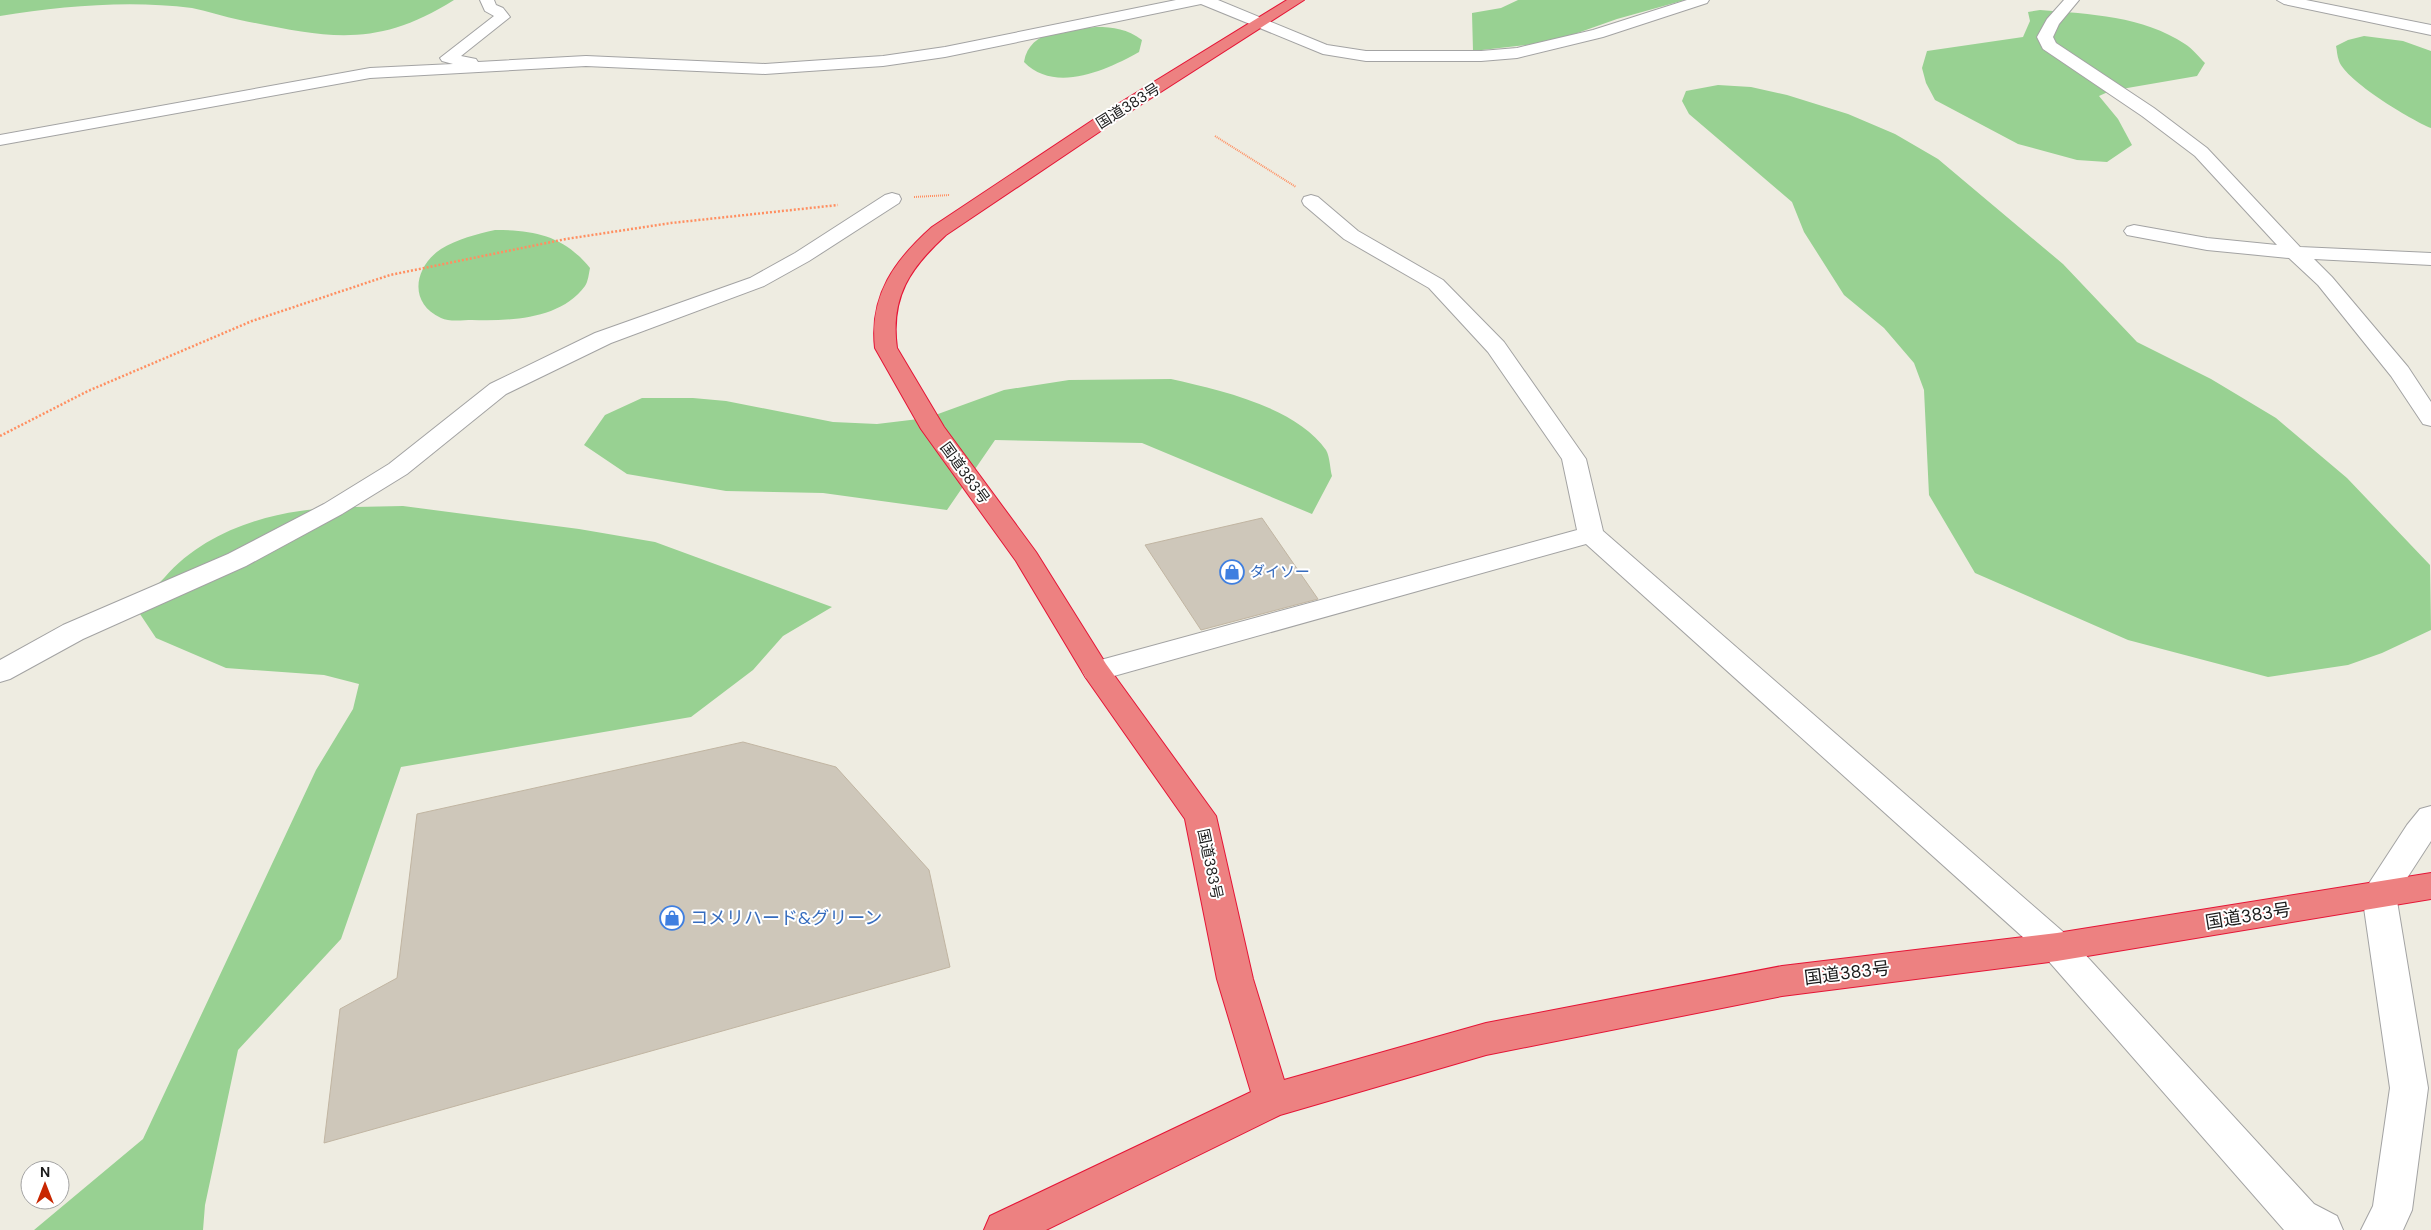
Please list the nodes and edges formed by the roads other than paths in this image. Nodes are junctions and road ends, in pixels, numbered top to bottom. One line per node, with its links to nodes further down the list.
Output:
1 (487, 0): 10 (street)
2 (1198, 0): 10 (street)
3 (1205, 0): 8 (street)
4 (1297, 0): 8 (highway, 国道383号)
5 (1702, 0): 8 (street)
6 (2072, 0): 15 (street)
7 (2284, 0): 9 (street)
8 (1261, 23): 19 (highway, 国道383号)
9 (2431, 30)
10 (492, 66): 11 (street)
11 (0, 140)
12 (892, 199): 20 (street)
13 (1311, 201): 18 (street)
14 (2134, 231): 15 (street)
15 (2293, 251): 16 (street); 17 (street)
16 (2431, 259)
17 (2431, 419)
18 (1591, 534): 19 (street); 24 (street)
19 (1096, 671): 25 (highway, 国道383号)
20 (0, 672)
21 (2431, 818): 23 (street)
22 (2431, 886): 23 (highway, 国道383号)
23 (2379, 894): 24 (highway, 国道383号); 28 (street)
24 (2057, 947): 25 (highway, 国道383号); 26 (street)
25 (1272, 1100): 27 (highway, 国道383号)
26 (2308, 1226)
27 (1004, 1230)
28 (2381, 1230)

